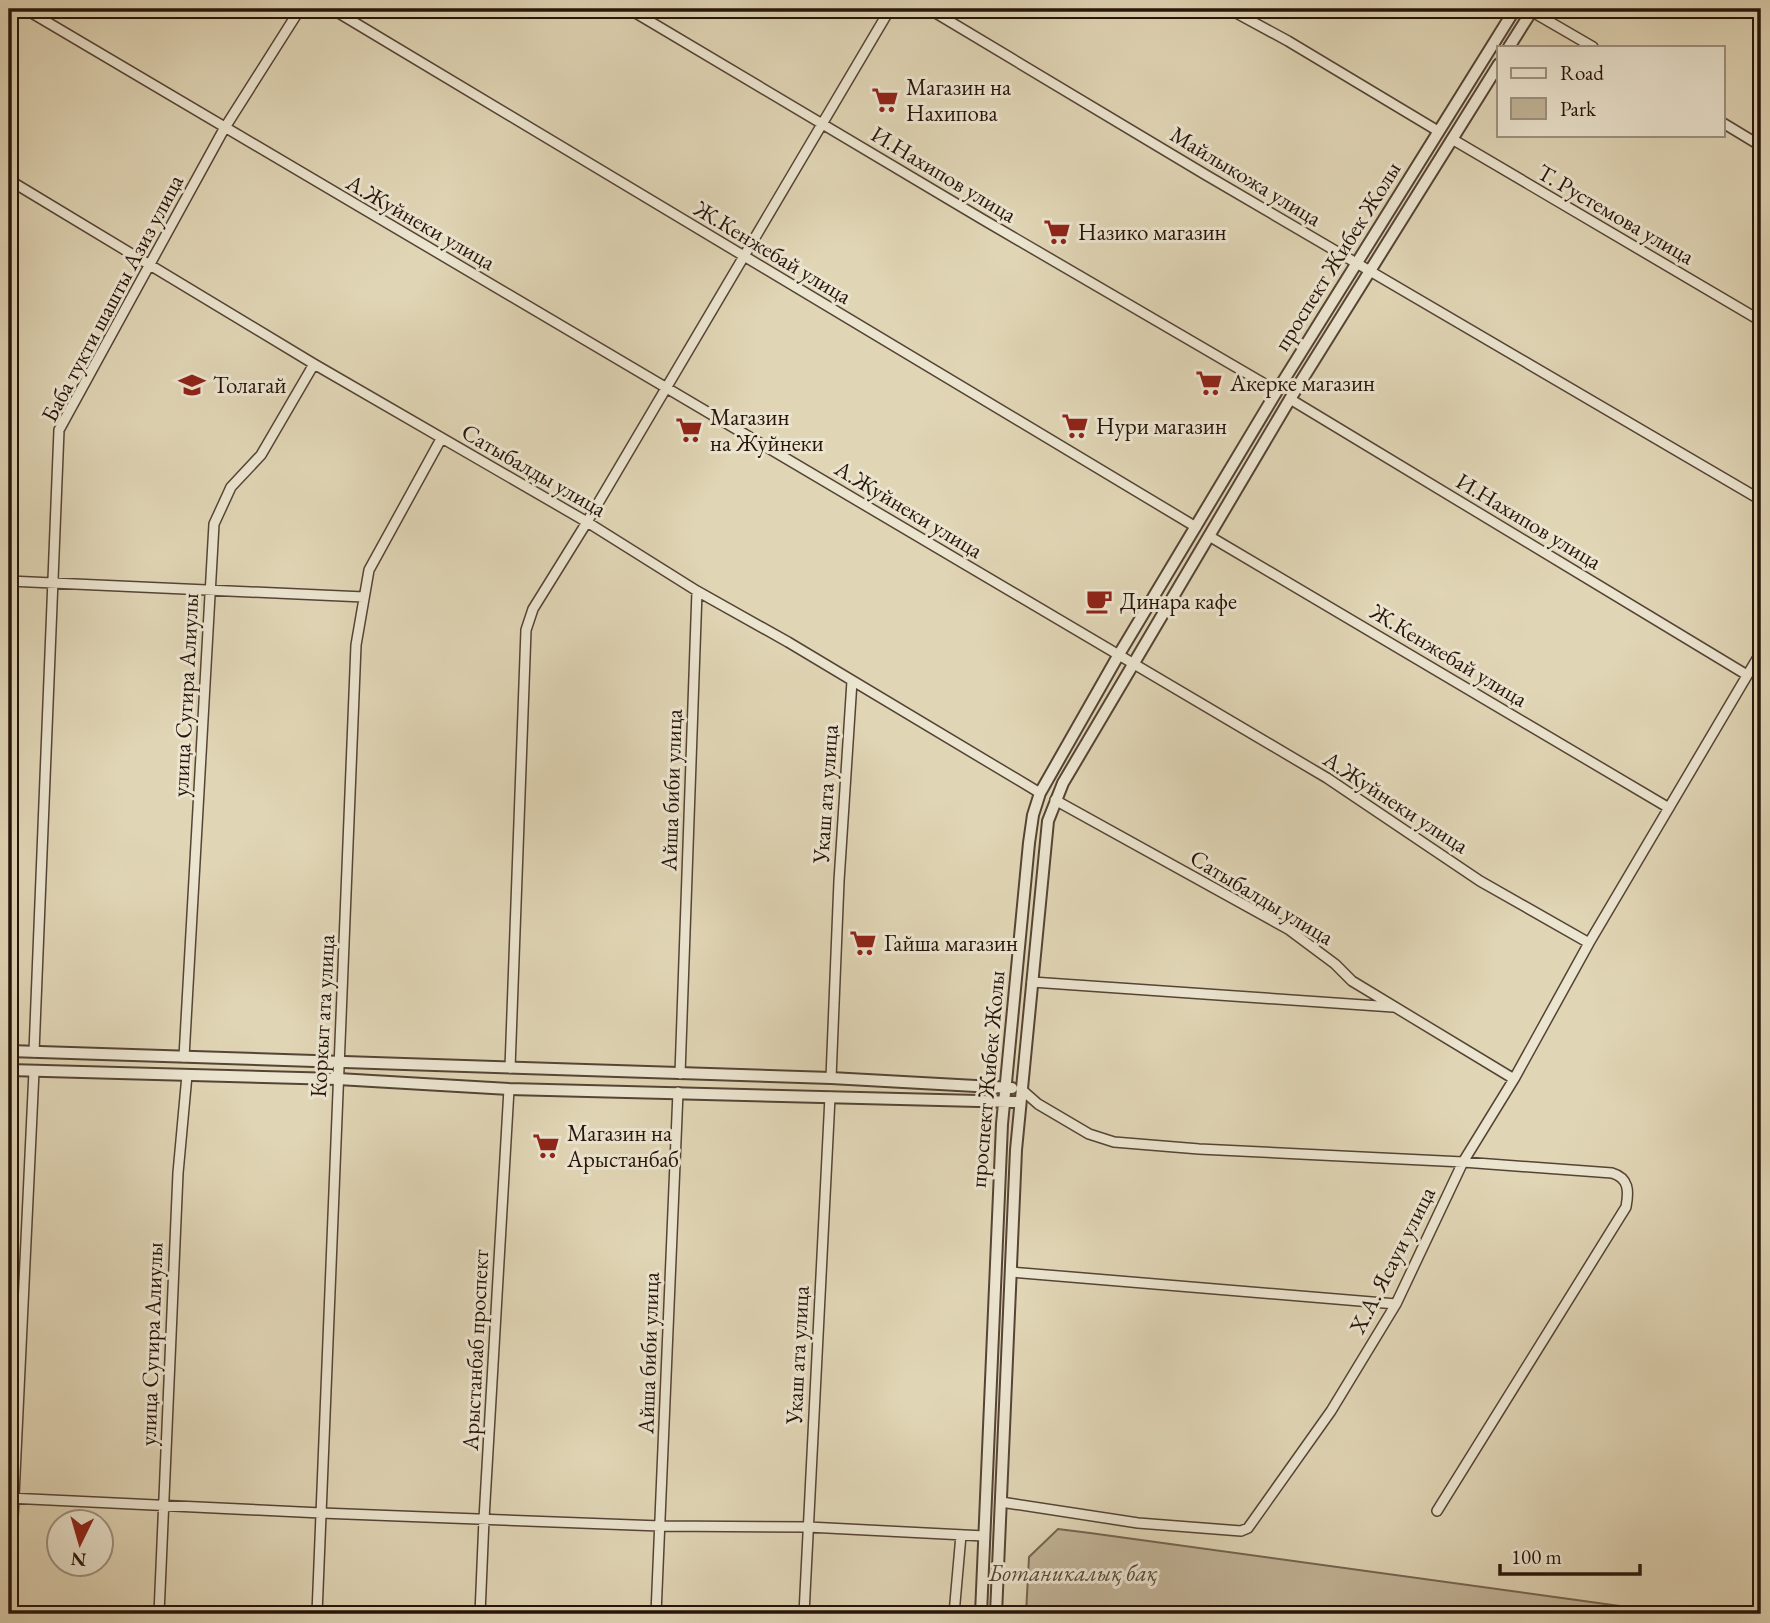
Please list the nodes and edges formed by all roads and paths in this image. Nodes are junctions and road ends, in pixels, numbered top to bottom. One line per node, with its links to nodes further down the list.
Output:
1 (24, 9): 15 (street, А.Жуйнеки улица)
2 (300, 9): 15 (street, Баба тукти шашты Азиз улица)
3 (332, 9): 20 (street, Ж.Кенжебай улица)
4 (629, 9): 13 (street, И.Нахипов улица)
5 (890, 9): 13 (street)
6 (929, 9): 21 (street, Майлыкожа улица)
7 (1229, 9): 16 (street)
8 (1515, 9): 16 (street, проспект Жибек Жолы)
9 (1532, 10): 10 (street); 11 (street)
10 (1510, 46)
11 (1591, 46)
12 (1497, 67): 17 (street, проспект Жибек Жолы)
13 (824, 123): 20 (street); 27 (street, И.Нахипов улица)
14 (1724, 123): 18 (street)
15 (224, 129): 22 (street, Баба тукти шашты Азиз улица); 26 (street, А.Жуйнеки улица)
16 (1438, 131): 21 (street, проспект Жибек Жолы)
17 (1452, 139): 23 (street, проспект Жибек Жолы); 24 (street, Т. Рустемова улица)
18 (1761, 146)
19 (10, 184): 22 (street, Сатыбалды улица)
20 (743, 257): 26 (street); 32 (street, Ж.Кенжебай улица)
21 (1358, 264): 23 (street, Майлыкожа улица); 27 (street, проспект Жибек Жолы)
22 (151, 266): 25 (street, Сатыбалды улица); 35 (street, Баба тукти шашты Азиз улица)
23 (1370, 271): 28 (street, проспект Жибек Жолы); 30 (street, Майлыкожа улица)
24 (1761, 321)
25 (314, 364): 29 (street, Сатыбалды улица); 36 (street, улица Сугира Алиулы)
26 (666, 388): 31 (street); 40 (street, А.Жуйнеки улица)
27 (1277, 391): 32 (street, проспект Жибек Жолы)
28 (1290, 399): 33 (street, проспект Жибек Жолы); 42 (street, И.Нахипов улица)
29 (441, 439): 31 (street, Сатыбалды улица); 38 (street, Коркыт ата улица)
30 (1761, 500)
31 (587, 522): 37 (street, Сатыбалды улица); 54 (street)
32 (1196, 527): 40 (street, проспект Жибек Жолы)
33 (1209, 536): 41 (street, проспект Жибек Жолы); 46 (street, Ж.Кенжебай улица)
34 (9, 581): 35 (street)
35 (53, 583): 36 (street); 51 (street, Баба тукти шашты Азиз улица)
36 (211, 590): 38 (street); 52 (street, улица Сугира Алиулы)
37 (697, 592): 43 (street, Сатыбалды улица); 57 (street, Айша биби улица)
38 (364, 597): 53 (street, Коркыт ата улица)
39 (1761, 652): 42 (street)
40 (1118, 656): 41 (street, А.Жуйнеки улица); 44 (street, проспект Жибек Жолы)
41 (1133, 664): 45 (street, проспект Жибек Жолы); 47 (street, А.Жуйнеки улица)
42 (1747, 675): 46 (street)
43 (852, 681): 44 (street, Сатыбалды улица); 59 (street, Укаш ата улица)
44 (1040, 793): 62 (street, проспект Жибек Жолы)
45 (1055, 800): 48 (street, проспект Жибек Жолы); 49 (street, Сатыбалды улица)
46 (1669, 808): 47 (street)
47 (1589, 943): 61 (street)
48 (1032, 982): 49 (street); 64 (street, проспект Жибек Жолы)
49 (1395, 1007): 61 (street, Сатыбалды улица)
50 (9, 1051): 51 (street)
51 (34, 1052): 52 (street)
52 (184, 1057): 53 (street)
53 (340, 1062): 54 (street); 60 (street, Коркыт ата улица)
54 (510, 1068): 57 (street)
55 (9, 1070): 56 (street)
56 (34, 1071): 58 (street); 73 (street)
57 (680, 1074): 59 (street)
58 (187, 1075): 60 (street); 75 (street, улица Сугира Алиулы)
59 (831, 1078): 62 (street)
60 (338, 1079): 63 (street); 77 (street, Коркыт ата улица)
61 (1514, 1079): 70 (street)
62 (1006, 1087): 64 (street); 67 (street, проспект Жибек Жолы)
63 (509, 1089): 65 (street); 78 (street, Арыстанбаб проспект)
64 (1021, 1089): 68 (street, проспект Жибек Жолы); 69 (street, Х.А. Ясауи улица)
65 (678, 1093): 66 (street); 79 (street, Айша биби улица)
66 (830, 1097): 67 (street); 80 (street, Укаш ата улица)
67 (1004, 1101): 68 (street); 82 (street, проспект Жибек Жолы)
68 (1020, 1102): 69 (street, Х.А. Ясауи улица); 71 (street, проспект Жибек Жолы)
69 (1038, 1104): 70 (street, Х.А. Ясауи улица)
70 (1463, 1162): 72 (street, Х.А. Ясауи улица); 76 (street)
71 (1011, 1272): 72 (street); 74 (street, проспект Жибек Жолы)
72 (1396, 1304): 74 (street, Х.А. Ясауи улица)
73 (11, 1499): 75 (street); 83 (street)
74 (1001, 1502): 91 (street, проспект Жибек Жолы)
75 (163, 1507): 77 (street); 84 (street, улица Сугира Алиулы)
76 (1437, 1511)
77 (321, 1513): 78 (street); 85 (street, Коркыт ата улица)
78 (484, 1519): 79 (street); 86 (street, Арыстанбаб проспект)
79 (660, 1526): 80 (street); 87 (street, Айша биби улица)
80 (808, 1527): 81 (street); 88 (street, Укаш ата улица)
81 (961, 1535): 82 (street); 89 (street)
82 (984, 1536): 90 (street, проспект Жибек Жолы)
83 (9, 1602)
84 (159, 1614)
85 (317, 1614)
86 (480, 1614)
87 (656, 1614)
88 (804, 1614)
89 (954, 1614)
90 (981, 1614)
91 (996, 1614)

